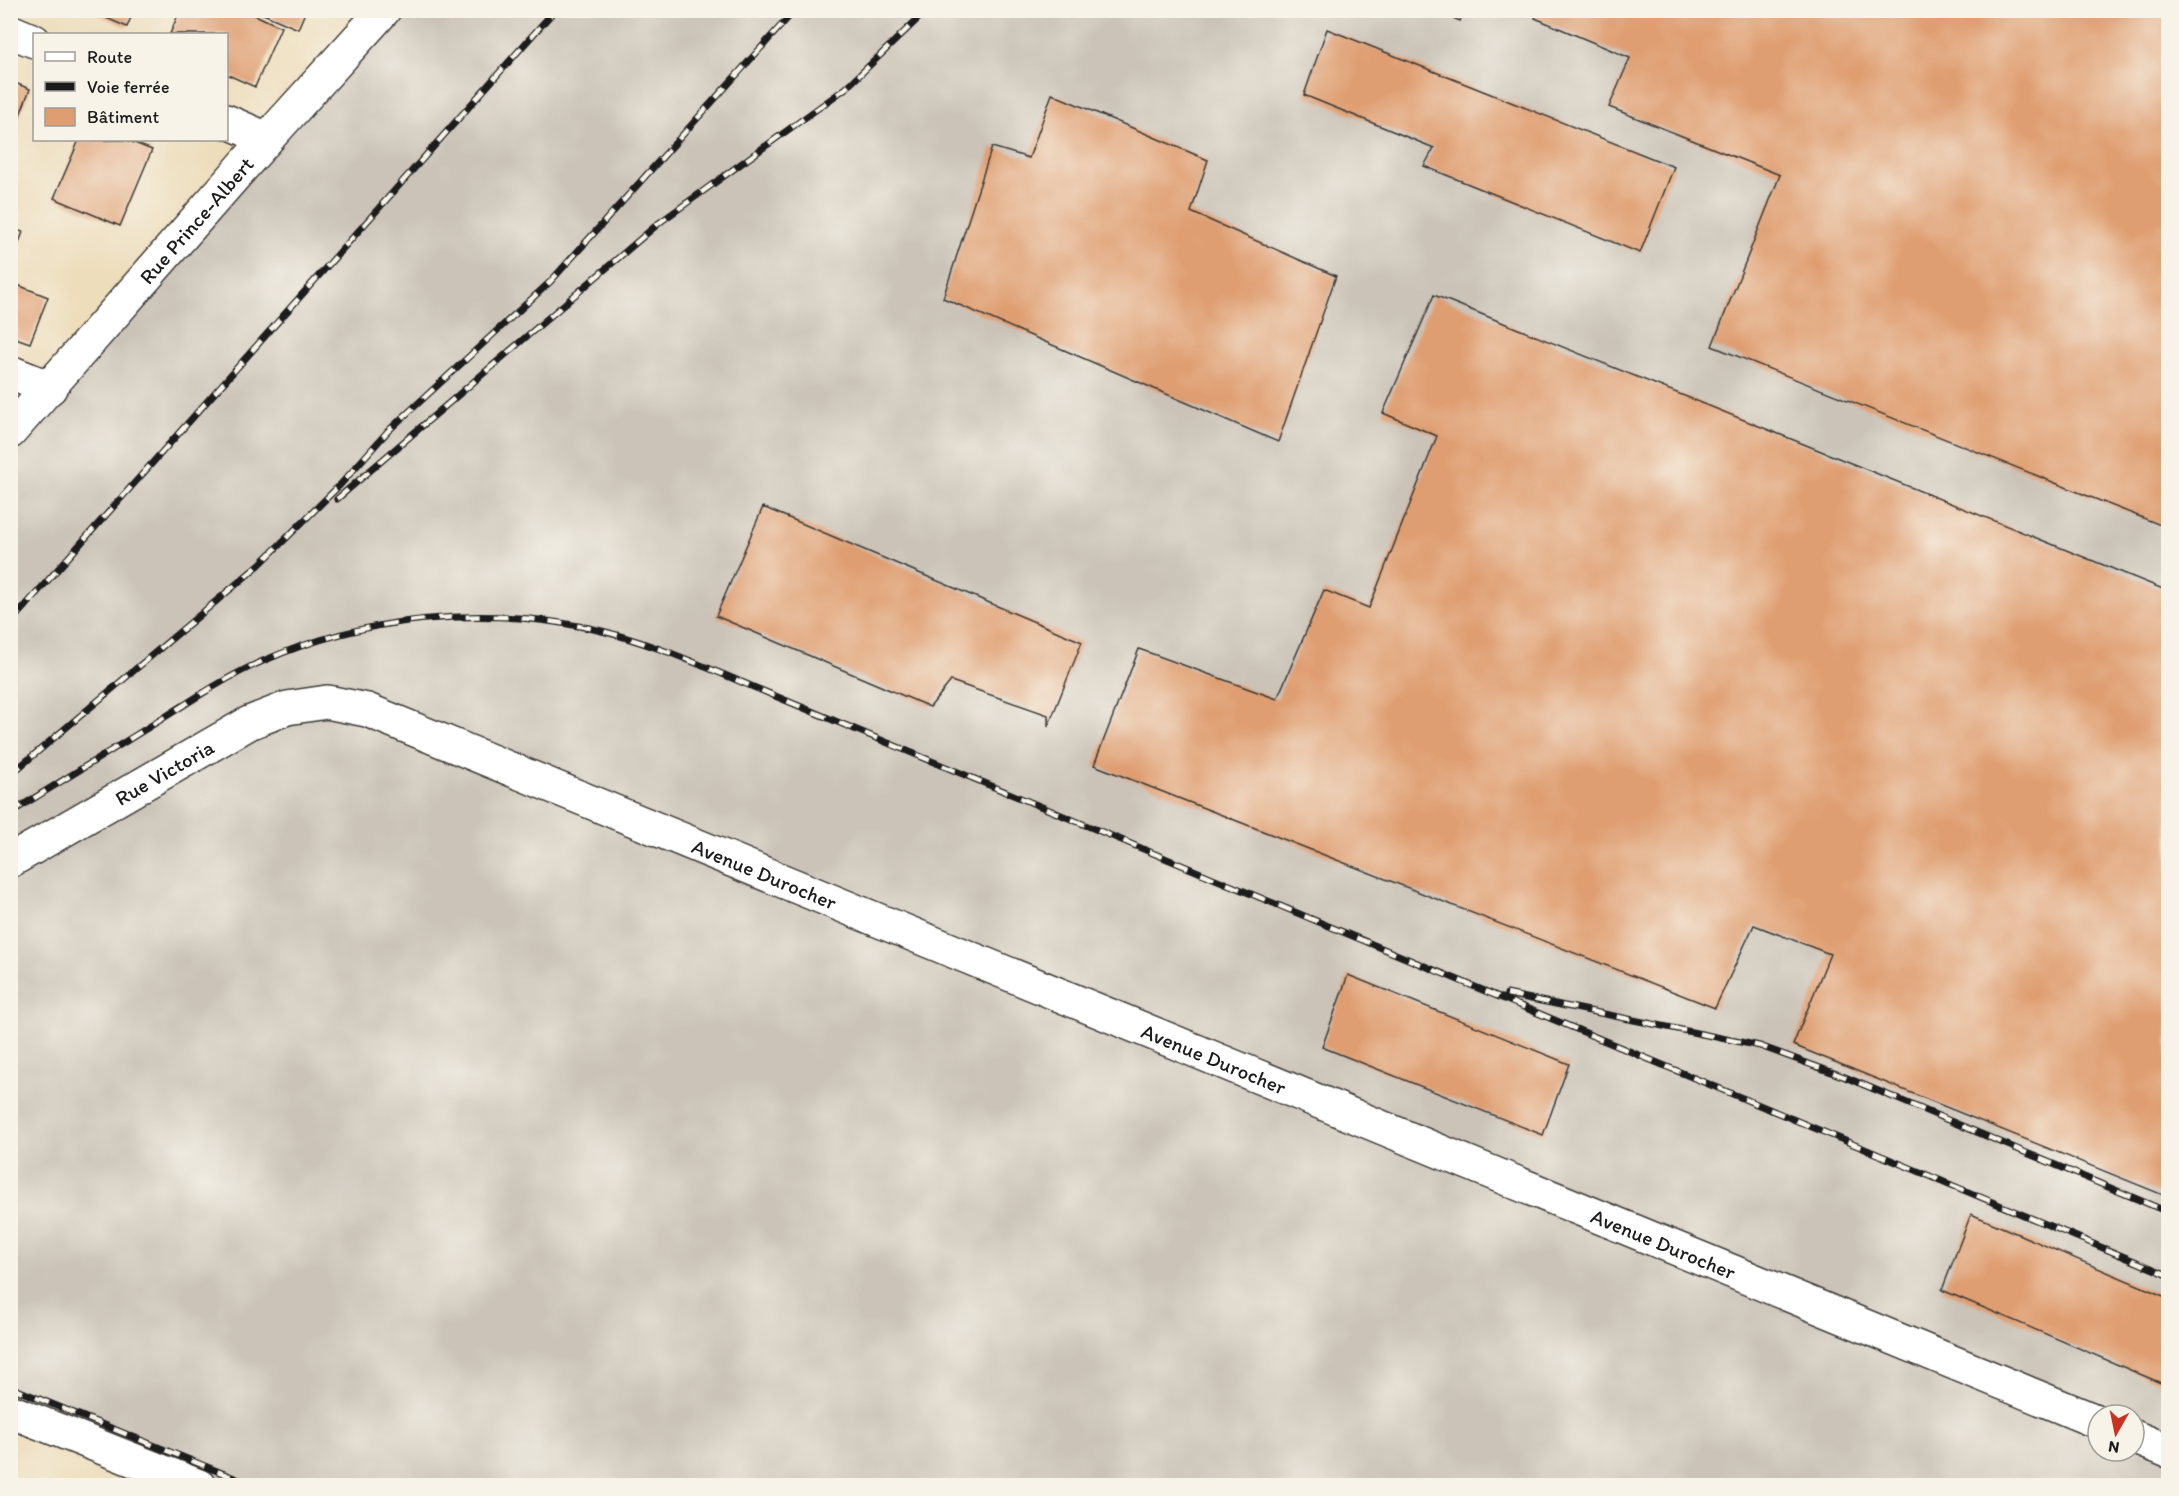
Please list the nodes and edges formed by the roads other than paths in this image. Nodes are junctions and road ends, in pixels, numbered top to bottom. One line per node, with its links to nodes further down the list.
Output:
1 (384, 10): 5 (street, Rue Prince-Albert)
2 (10, 31): 3 (street)
3 (33, 41)
4 (228, 122): 5 (street)
5 (267, 139): 7 (street, Rue Prince-Albert)
6 (10, 372): 7 (street)
7 (50, 388): 8 (street, Rue Prince-Albert)
8 (10, 432)
9 (327, 702): 10 (street, Rue Victoria); 12 (street, Avenue Durocher)
10 (10, 861)
11 (10, 1411): 15 (street)
12 (2086, 1417)
13 (2146, 1442): 14 (street)
14 (2169, 1451)
15 (199, 1485)

